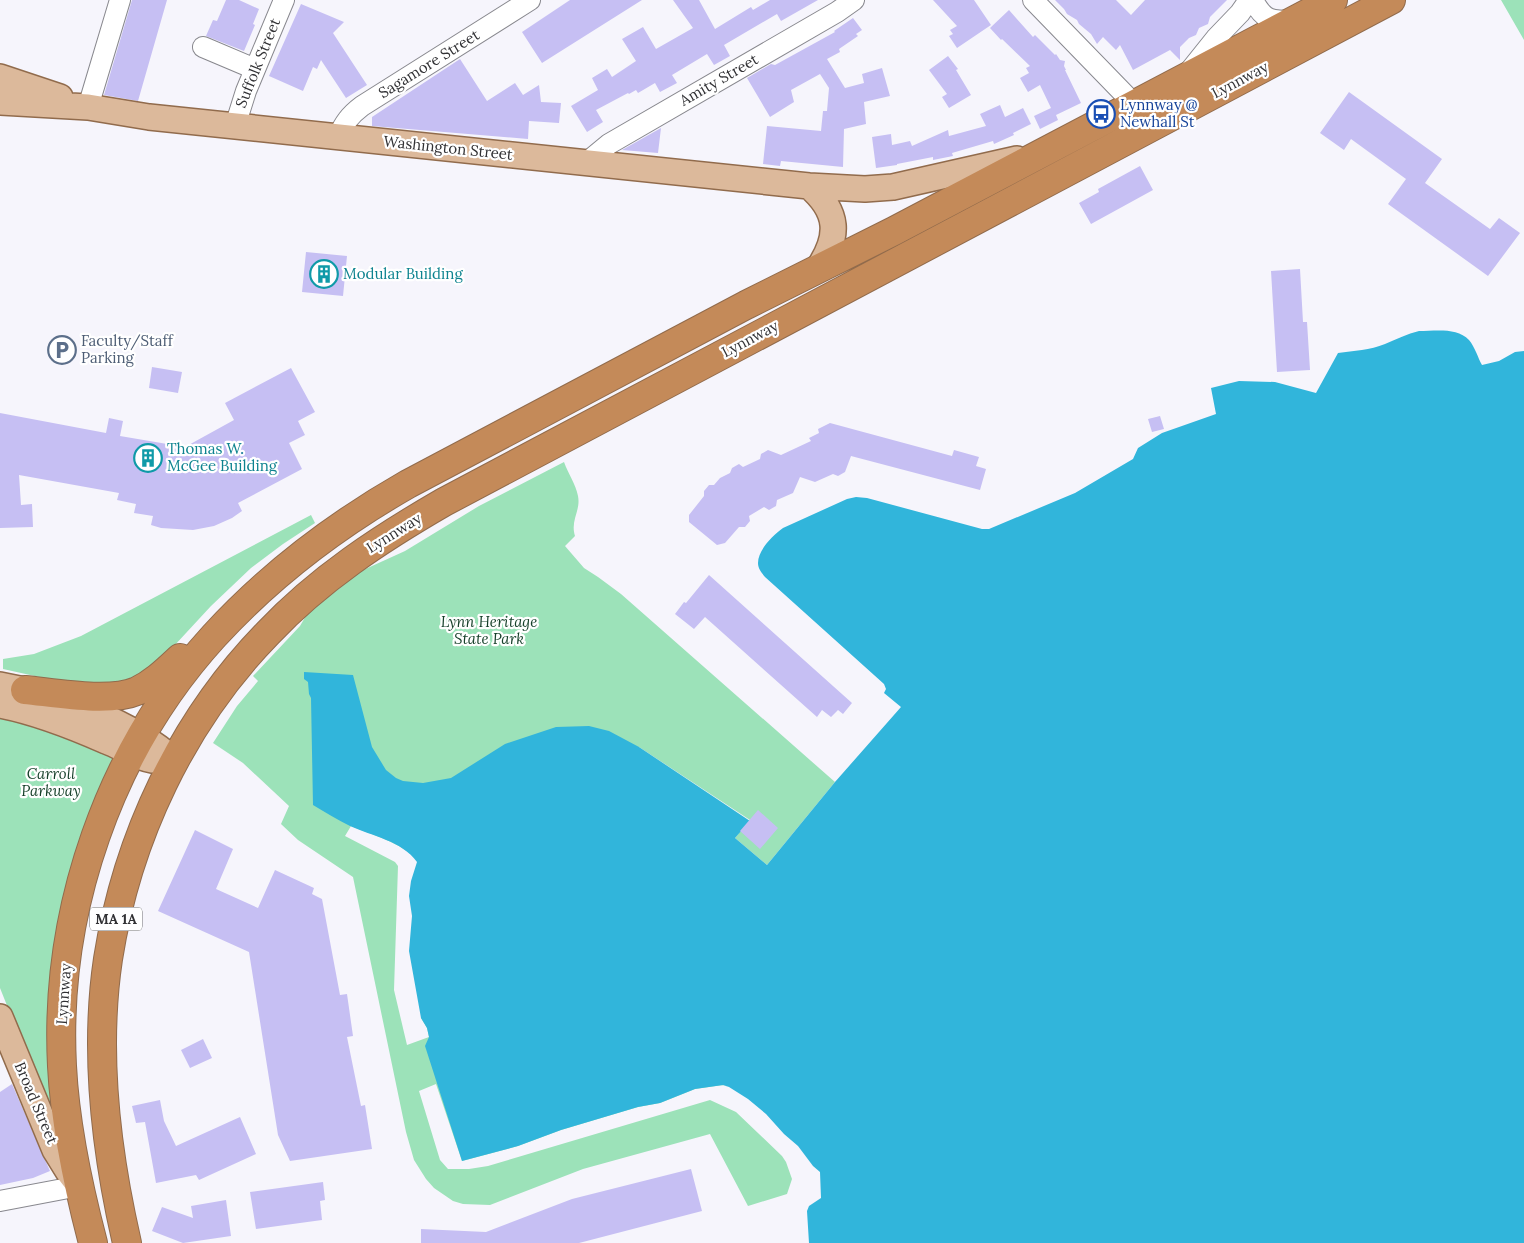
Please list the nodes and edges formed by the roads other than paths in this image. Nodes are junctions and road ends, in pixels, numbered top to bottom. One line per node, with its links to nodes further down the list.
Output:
1 (120, 0): 16 (street)
2 (284, 0): 11 (street, Suffolk Street)
3 (530, 0): 18 (street, Sagamore Street)
4 (854, 0): 20 (street, Amity Street)
5 (1033, 0): 15 (street)
6 (1251, 0): 9 (street); 13 (street)
7 (1333, 0): 9 (highway, Lynnway)
8 (1391, 0): 27 (highway, Lynnway)
9 (1294, 20): 13 (highway, Lynnway)
10 (203, 47): 11 (street)
11 (255, 69): 17 (street, Suffolk Street)
12 (0, 77): 16 (main road, Washington Street)
13 (1184, 78): 15 (highway, Lynnway)
14 (0, 102): 16 (main road, Washington Street)
15 (1134, 104): 19 (highway, Lynnway)
16 (88, 107): 17 (main road, Washington Street)
17 (235, 126): 18 (main road, Washington Street)
18 (338, 137): 20 (main road, Washington Street)
19 (1050, 148): 21 (main road, Washington Street); 22 (highway, Lynnway)
20 (586, 163): 21 (main road, Washington Street)
21 (809, 186): 22 (main road)
22 (818, 269): 23 (highway, Lynnway)
23 (252, 597): 24 (highway); 26 (highway, Lynnway)
24 (12, 688): 26 (main road)
25 (0, 705): 26 (main road)
26 (127, 739): 27 (main road); 29 (highway, Lynnway)
27 (175, 761): 32 (highway, Lynnway / MA 1A)
28 (0, 1017): 29 (main road, Broad Street)
29 (80, 1186): 30 (street); 31 (highway, Lynnway)
30 (0, 1201)
31 (93, 1243)
32 (127, 1243)

